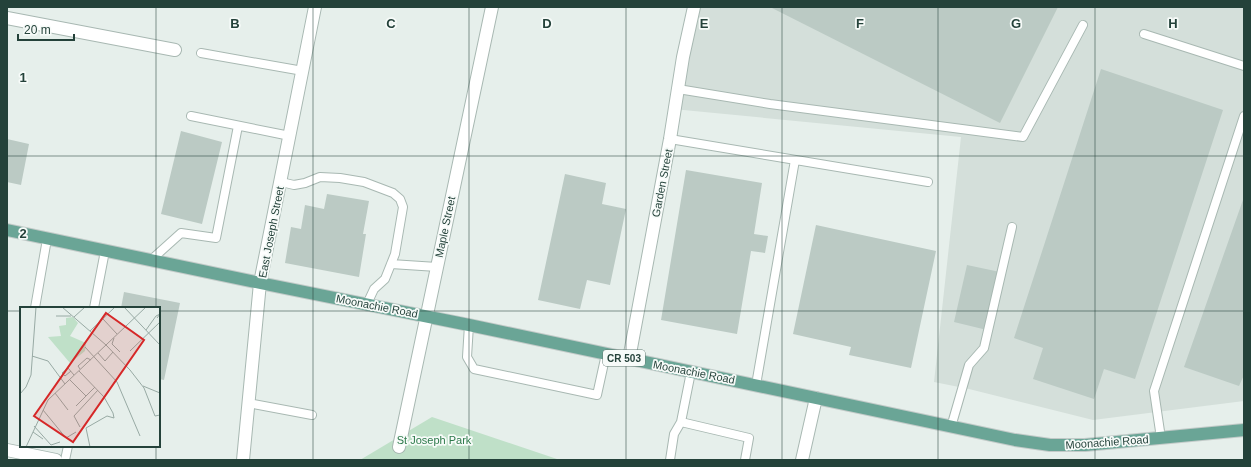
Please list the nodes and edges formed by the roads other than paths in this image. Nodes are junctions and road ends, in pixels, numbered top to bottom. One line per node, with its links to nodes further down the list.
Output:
1 (316, 7): 10 (street, East Joseph Street)
2 (492, 7): 26 (street, Maple Street)
3 (694, 7): 11 (street, Garden Street)
4 (7, 18): 7 (street)
5 (1083, 25): 11 (lane)
6 (1144, 34): 9 (lane)
7 (175, 50)
8 (201, 53): 10 (lane)
9 (1244, 66)
10 (303, 71): 15 (street, East Joseph Street)
11 (678, 89): 16 (street, Garden Street)
12 (191, 116): 14 (lane)
13 (1244, 116): 43 (lane)
14 (238, 126): 15 (lane); 24 (lane)
15 (290, 136): 18 (street, East Joseph Street)
16 (670, 139): 17 (lane); 34 (street, Garden Street)
17 (795, 160): 19 (lane); 36 (lane)
18 (281, 182): 25 (lane); 27 (street, East Joseph Street)
19 (928, 182)
20 (1012, 227): 41 (lane)
21 (7, 230): 22 (main road, Moonachie Road / CR 503)
22 (47, 239): 23 (main road, Moonachie Road / CR 503); 29 (lane)
23 (105, 251): 24 (main road, Moonachie Road / CR 503); 30 (lane)
24 (151, 260): 27 (main road, Moonachie Road / CR 503)
25 (391, 264): 26 (lane); 28 (lane)
26 (437, 267): 31 (street, Maple Street)
27 (260, 283): 28 (main road, Moonachie Road / CR 503); 38 (street, East Joseph Street)
28 (367, 304): 31 (main road, Moonachie Road / CR 503)
29 (35, 307)
30 (94, 307)
31 (426, 316): 32 (main road, Moonachie Road / CR 503); 45 (street, Maple Street)
32 (469, 325): 33 (main road, Moonachie Road / CR 503); 33 (lane)
33 (606, 354): 34 (main road, Moonachie Road / CR 503)
34 (629, 359): 35 (main road, Moonachie Road / CR 503)
35 (691, 372): 36 (main road, Moonachie Road / CR 503); 40 (lane)
36 (756, 385): 37 (main road, Moonachie Road / CR 503)
37 (816, 398): 41 (main road, Moonachie Road / CR 503); 52 (street)
38 (248, 403): 39 (lane); 49 (street, East Joseph Street)
39 (312, 415)
40 (681, 422): 50 (lane); 51 (lane)
41 (952, 427): 43 (main road, Moonachie Road / CR 503)
42 (1244, 430): 43 (main road, Moonachie Road / CR 503)
43 (1161, 438)
44 (68, 447): 48 (lane)
45 (399, 447)
46 (7, 450): 47 (street)
47 (56, 460)
48 (65, 460)
49 (243, 460)
50 (670, 460)
51 (745, 460)
52 (802, 460)

